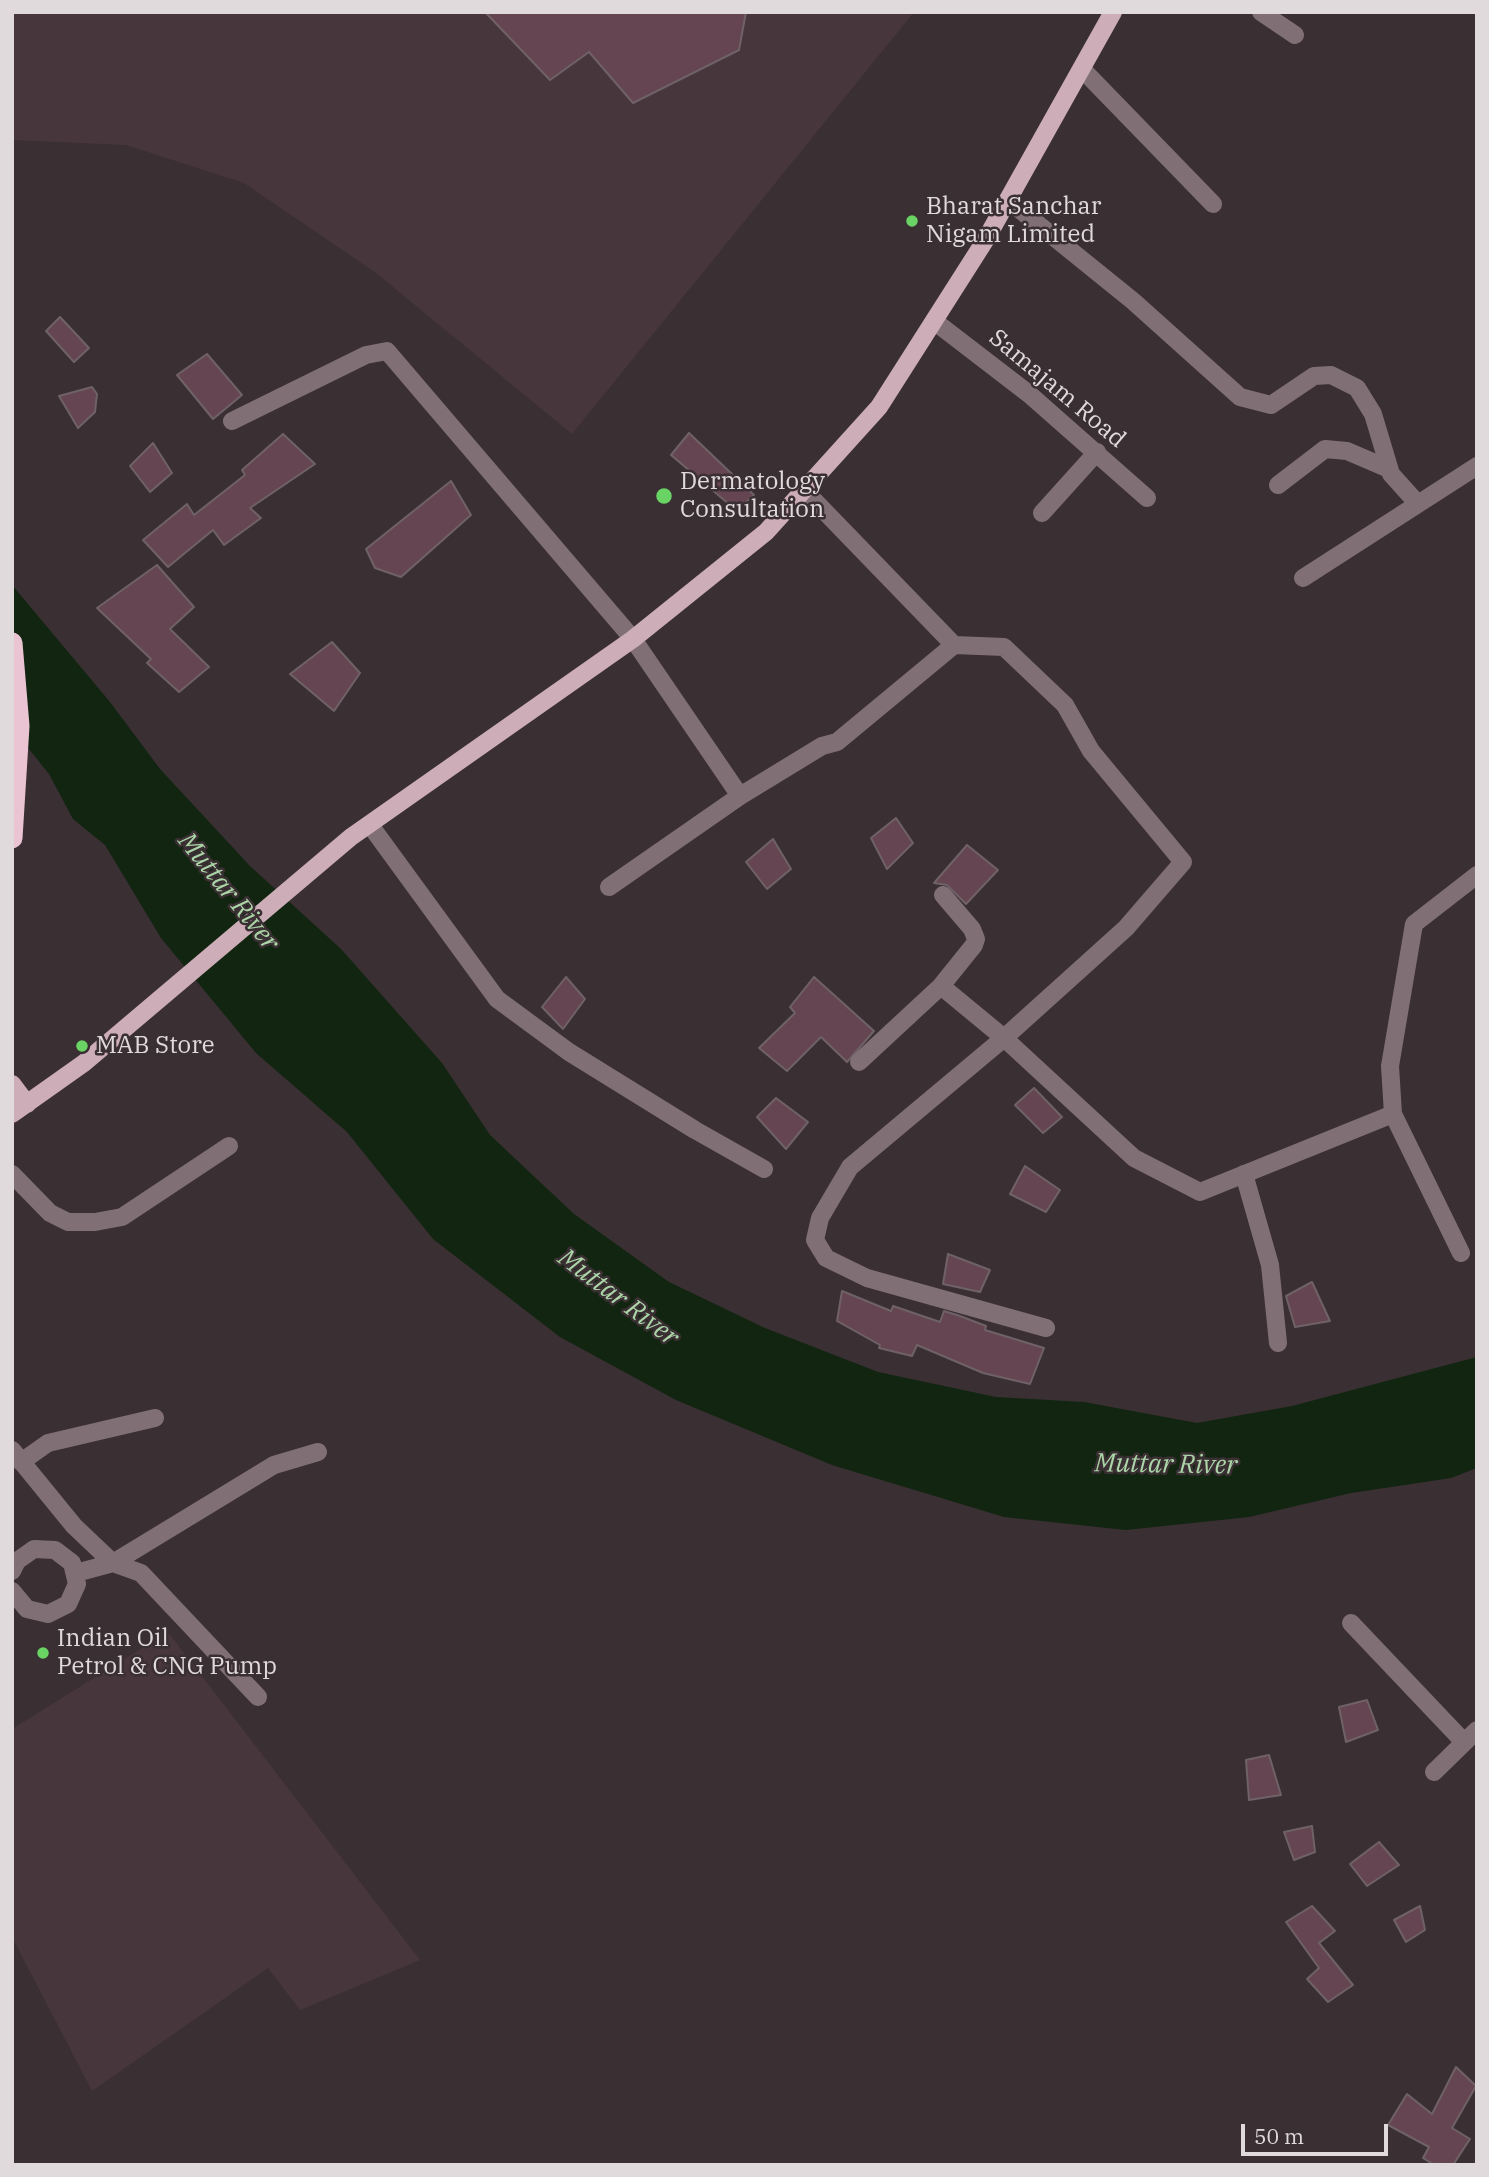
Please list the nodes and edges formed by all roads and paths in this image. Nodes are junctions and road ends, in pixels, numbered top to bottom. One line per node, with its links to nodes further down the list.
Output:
1 (1113, 12): 4 (main road)
2 (1261, 12): 3 (street)
3 (1295, 35)
4 (1082, 69): 5 (main road); 6 (street)
5 (1008, 200): 7 (main road); 11 (street)
6 (1213, 204)
7 (934, 321): 9 (street, Samajam Road); 13 (main road)
8 (232, 421): 18 (street)
9 (1097, 452): 14 (street, Samajam Road); 16 (street)
10 (1477, 466): 15 (street)
11 (1389, 470): 12 (street); 15 (street)
12 (1278, 485)
13 (804, 489): 18 (main road); 20 (street)
14 (1147, 498)
15 (1418, 504): 17 (street)
16 (1042, 513)
17 (1303, 578)
18 (633, 639): 21 (street); 22 (main road)
19 (12, 643): 23 (highway)
20 (954, 645): 21 (street); 28 (street)
21 (740, 796): 25 (street)
22 (370, 825): 31 (main road); 34 (street)
23 (12, 838)
24 (1477, 875): 32 (street)
25 (609, 887)
26 (943, 895): 27 (street)
27 (941, 986): 28 (street); 29 (street)
28 (1004, 1038): 36 (street); 38 (street)
29 (859, 1062)
30 (12, 1084): 31 (main road)
31 (20, 1109)
32 (1393, 1114): 36 (street); 37 (street)
33 (229, 1146): 35 (street)
34 (764, 1168)
35 (12, 1174)
36 (1244, 1174): 39 (street)
37 (1461, 1253)
38 (1046, 1328)
39 (1278, 1343)
40 (155, 1418): 42 (street)
41 (318, 1452): 43 (street)
42 (17, 1456): 43 (street)
43 (113, 1563): 45 (street); 49 (street)
44 (12, 1571): 45 (street)
45 (76, 1573): 47 (street)
46 (12, 1591): 47 (street)
47 (19, 1612)
48 (1351, 1623): 50 (street)
49 (258, 1697)
50 (1470, 1735): 51 (street)
51 (1434, 1772)

